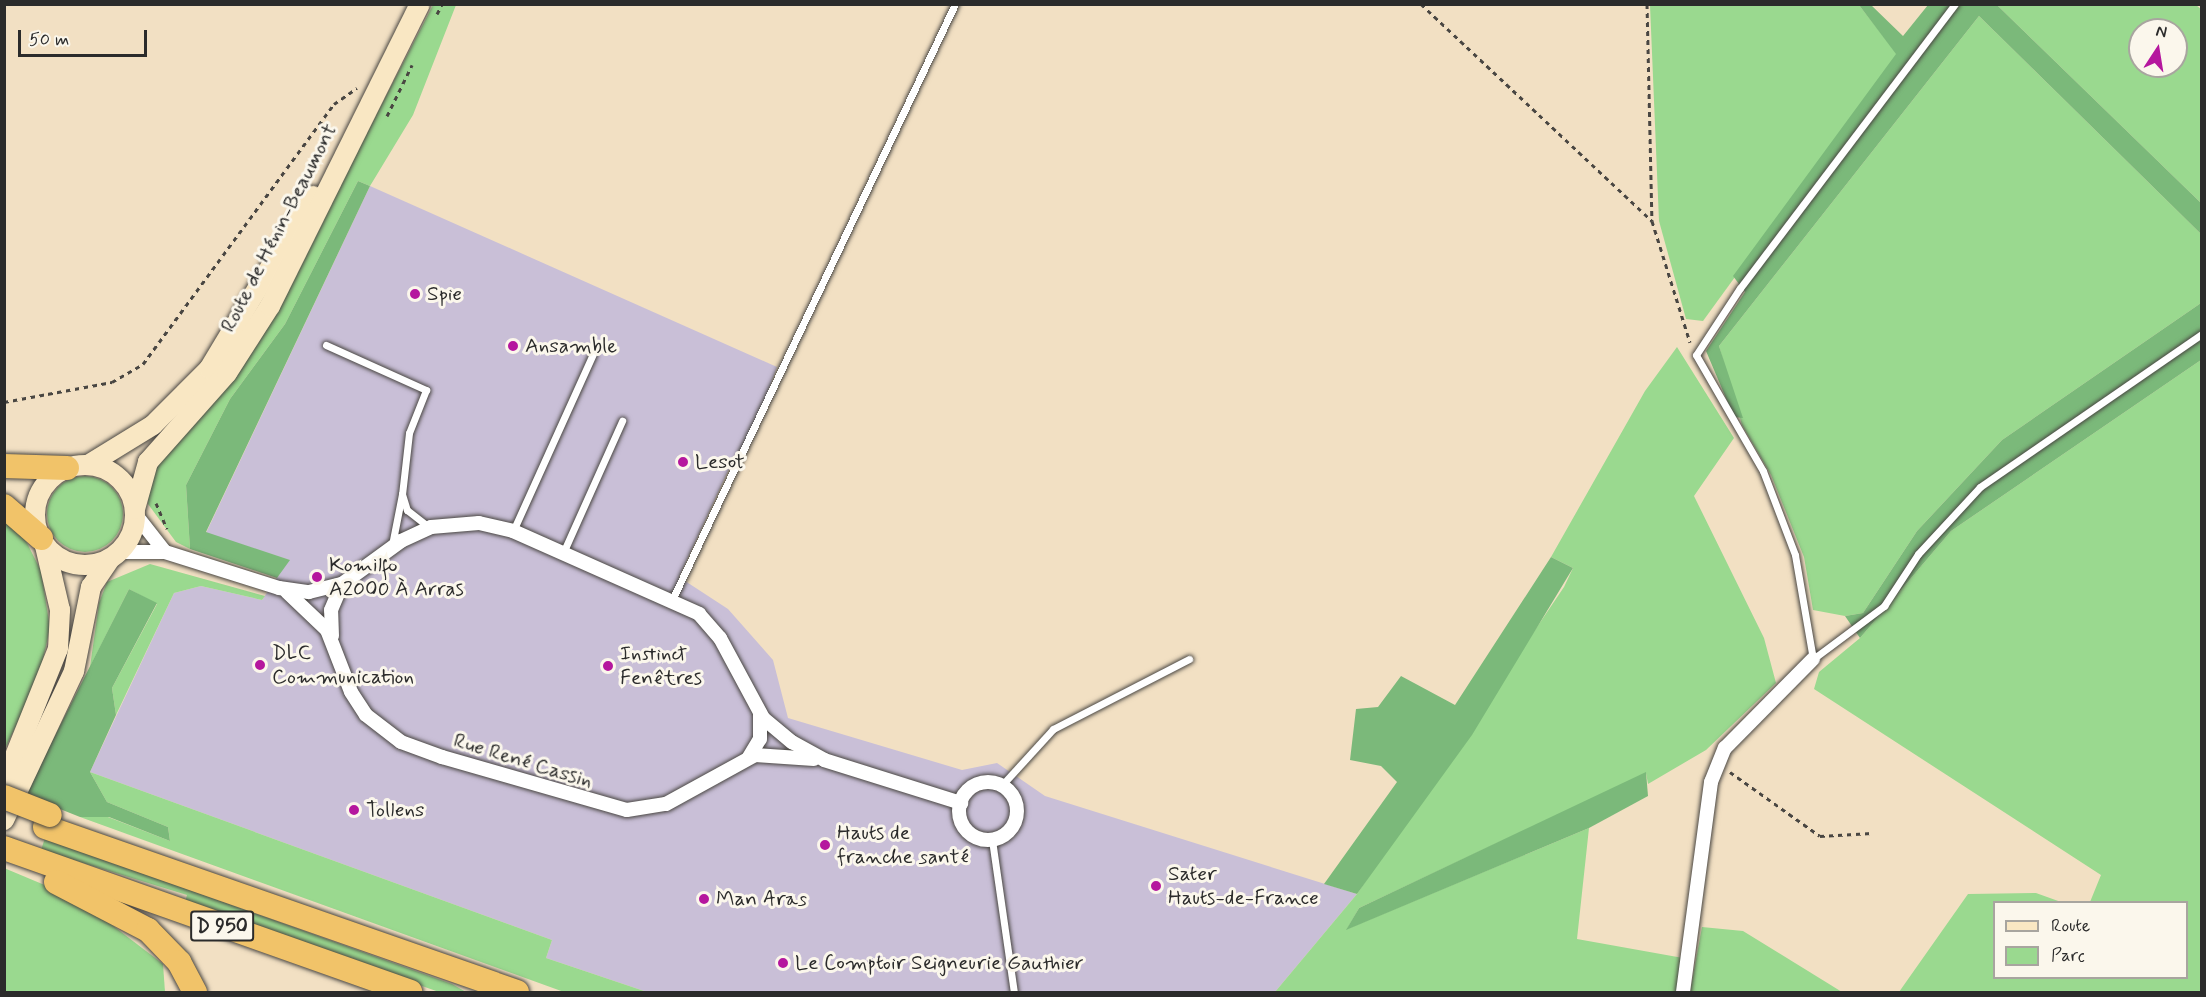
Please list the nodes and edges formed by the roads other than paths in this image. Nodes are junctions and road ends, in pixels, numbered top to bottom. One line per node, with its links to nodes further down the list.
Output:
1 (420, 4): 4 (main road, Route de Hénin-Beaumont)
2 (955, 4): 23 (lane)
3 (1954, 4): 26 (lane)
4 (364, 113): 10 (main road, Route de Hénin-Beaumont); 13 (main road, Route de Hénin-Beaumont)
5 (2202, 334): 26 (lane)
6 (326, 345): 11 (lane)
7 (593, 354): 15 (lane)
8 (622, 421): 19 (lane)
9 (4, 466): 10 (highway)
10 (78, 466): 13 (main road); 16 (main road)
11 (402, 494): 14 (lane); 17 (lane)
12 (4, 506): 16 (highway)
13 (136, 512): 18 (street); 20 (main road)
14 (431, 527): 15 (street); 17 (street)
15 (513, 531): 19 (street)
16 (42, 541): 20 (main road); 30 (main road)
17 (391, 547): 21 (street)
18 (165, 552): 20 (street); 22 (street)
19 (563, 553): 23 (street)
20 (115, 555): 35 (main road)
21 (342, 584): 22 (street); 24 (street)
22 (279, 588): 24 (street, Rue René Cassin)
23 (672, 600): 27 (street)
24 (333, 641): 28 (street, Rue René Cassin)
25 (1188, 659): 31 (lane)
26 (1813, 659): 45 (street)
27 (760, 713): 28 (street); 29 (street)
28 (748, 757): 29 (street, Rue René Cassin)
29 (824, 760): 33 (street)
30 (4, 783)
31 (1001, 786): 33 (street); 37 (street)
32 (4, 797): 36 (highway, bridge)
33 (961, 803): 37 (street)
34 (4, 812): 36 (highway, D 950)
35 (4, 820)
36 (47, 821): 43 (highway, D 950)
37 (992, 840): 44 (lane)
38 (4, 848): 40 (highway, D 950)
39 (4, 862): 40 (highway)
40 (33, 866): 41 (highway); 42 (highway, D 950)
41 (195, 993)
42 (410, 993)
43 (517, 993)
44 (1014, 993)
45 (1683, 993)

